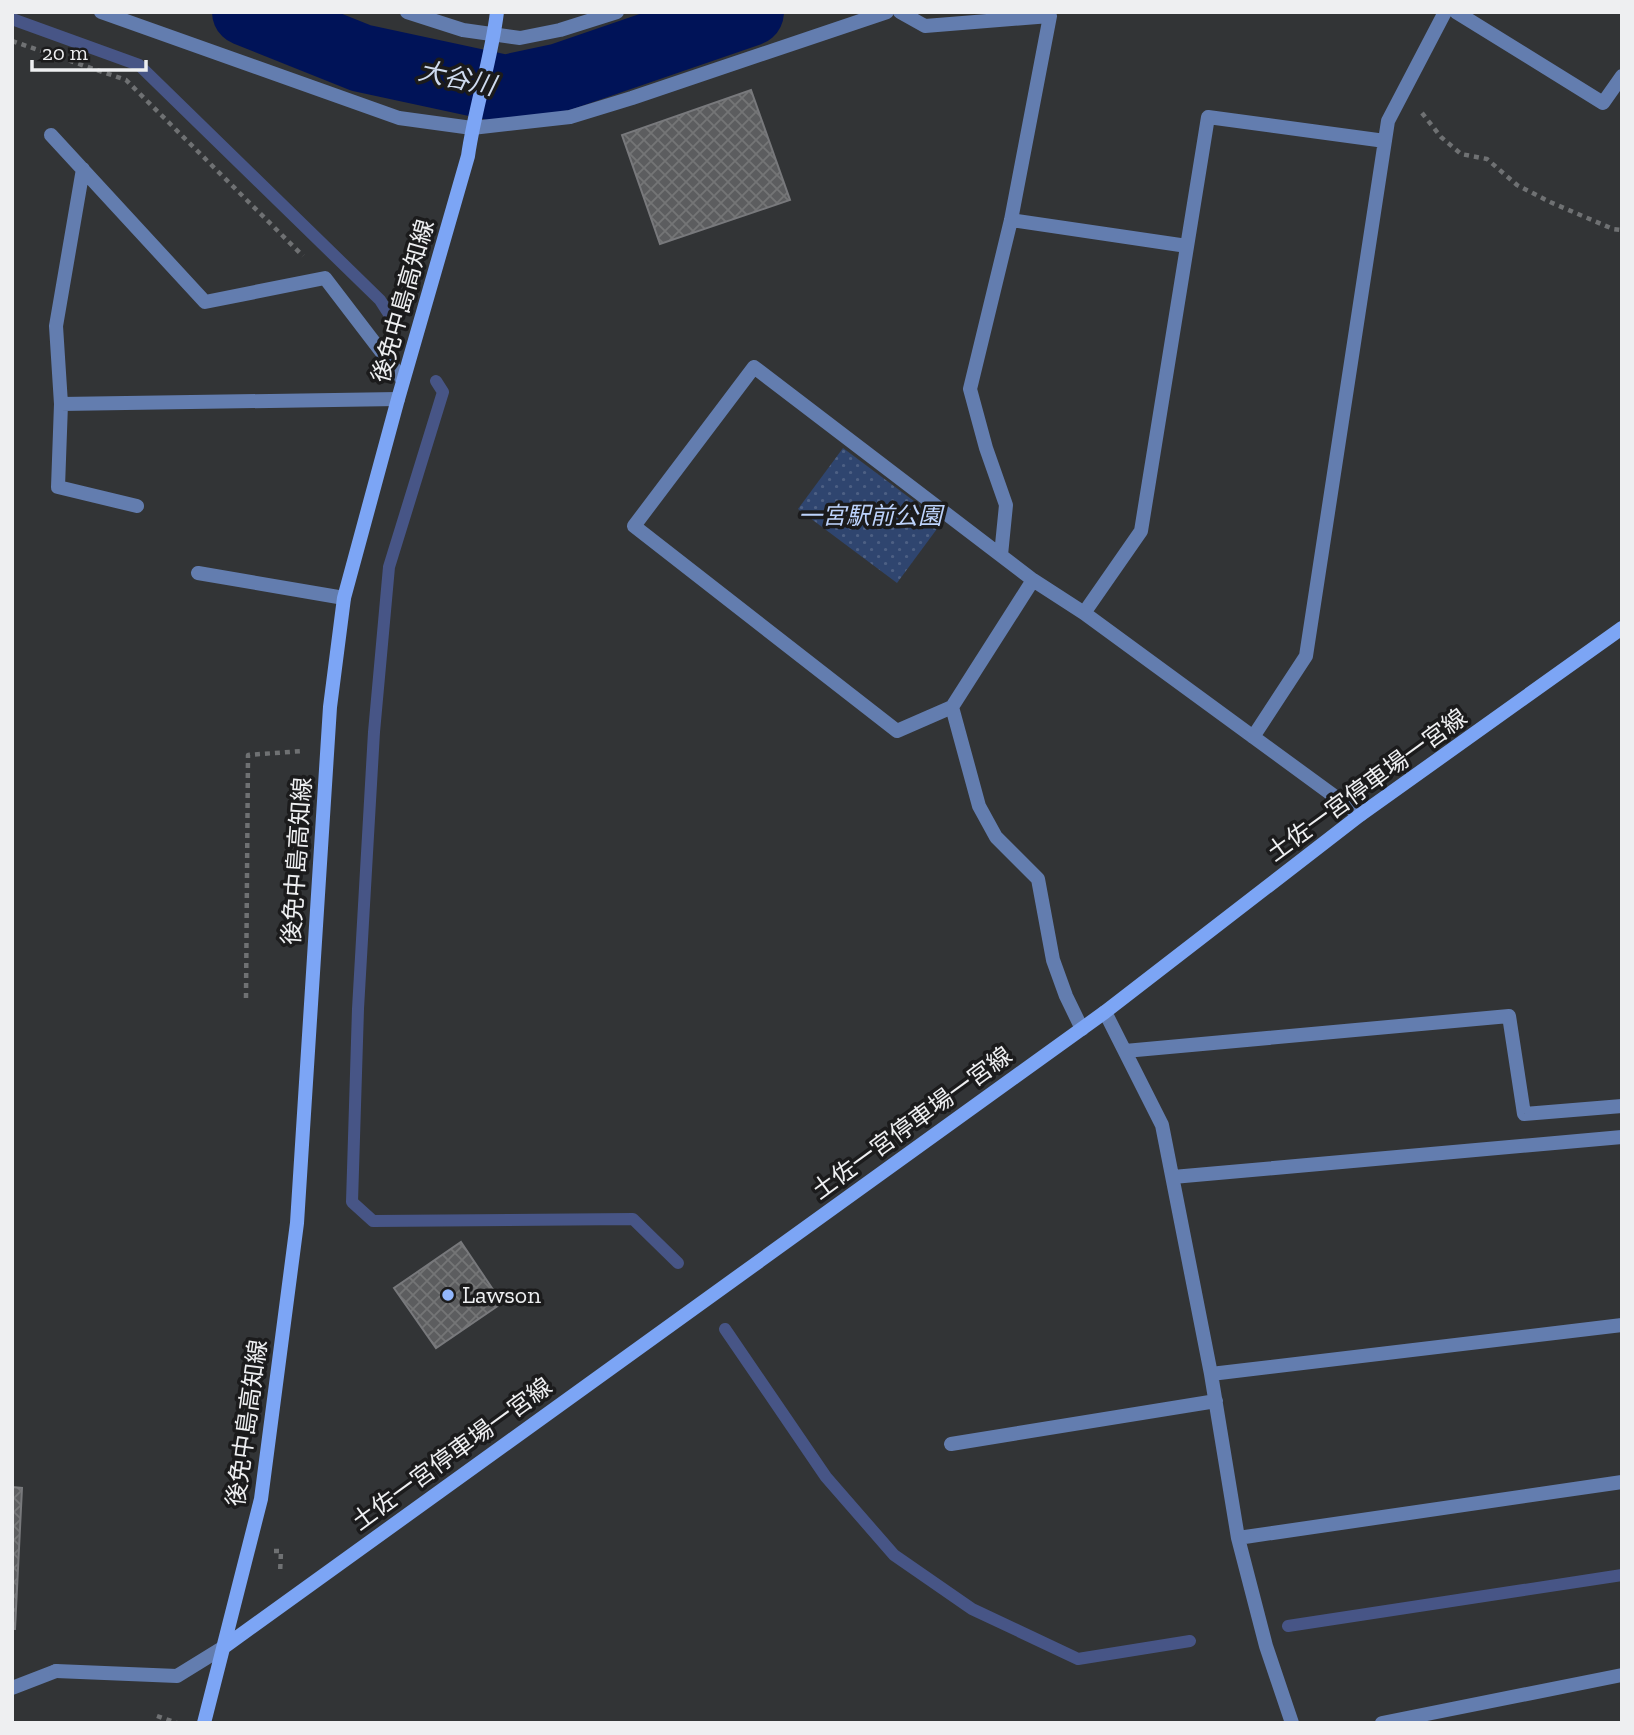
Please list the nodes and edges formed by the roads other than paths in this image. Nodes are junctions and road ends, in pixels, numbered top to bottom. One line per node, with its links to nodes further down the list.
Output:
1 (102, 12): 11 (street)
2 (407, 12): 9 (street)
3 (497, 12): 9 (main road, 後免中島高知線)
4 (617, 12): 9 (street)
5 (887, 12): 11 (street)
6 (900, 12): 15 (street)
7 (1445, 12): 13 (street)
8 (1456, 12): 10 (street)
9 (494, 34): 11 (main road, 後免中島高知線)
10 (1622, 76)
11 (472, 128): 17 (main road, 後免中島高知線)
12 (51, 135): 14 (street)
13 (1385, 141): 16 (street); 28 (street)
14 (83, 169): 17 (street); 19 (street)
15 (1011, 220): 16 (street); 21 (street)
16 (1186, 246): 25 (street)
17 (403, 380): 18 (main road, 後免中島高知線)
18 (398, 399): 19 (street); 24 (main road, 後免中島高知線)
19 (61, 404): 20 (street)
20 (137, 506)
21 (1001, 555): 23 (street); 27 (street)
22 (198, 573): 24 (street)
23 (1033, 580): 25 (street); 27 (street)
24 (344, 598): 42 (main road, 後免中島高知線)
25 (1084, 613): 28 (street)
26 (1622, 628): 29 (main road, 土佐一宮停車場一宮線)
27 (952, 707): 31 (street)
28 (1253, 737): 29 (street)
29 (1360, 815): 30 (main road, 土佐一宮停車場一宮線)
30 (1105, 1012): 31 (main road, 土佐一宮停車場一宮線); 32 (street)
31 (1082, 1028): 42 (main road, 土佐一宮停車場一宮線)
32 (1125, 1051): 33 (street); 35 (street)
33 (1622, 1106)
34 (1622, 1137): 35 (street)
35 (1173, 1177): 37 (street)
36 (1622, 1325): 37 (street)
37 (1211, 1374): 38 (street)
38 (1216, 1401): 39 (street); 41 (street)
39 (951, 1444)
40 (1622, 1482): 41 (street)
41 (1238, 1538): 46 (street)
42 (224, 1647): 44 (street); 45 (main road, 後免中島高知線)
43 (1622, 1675): 47 (street)
44 (12, 1688)
45 (204, 1723)
46 (1292, 1723)
47 (1382, 1723)

